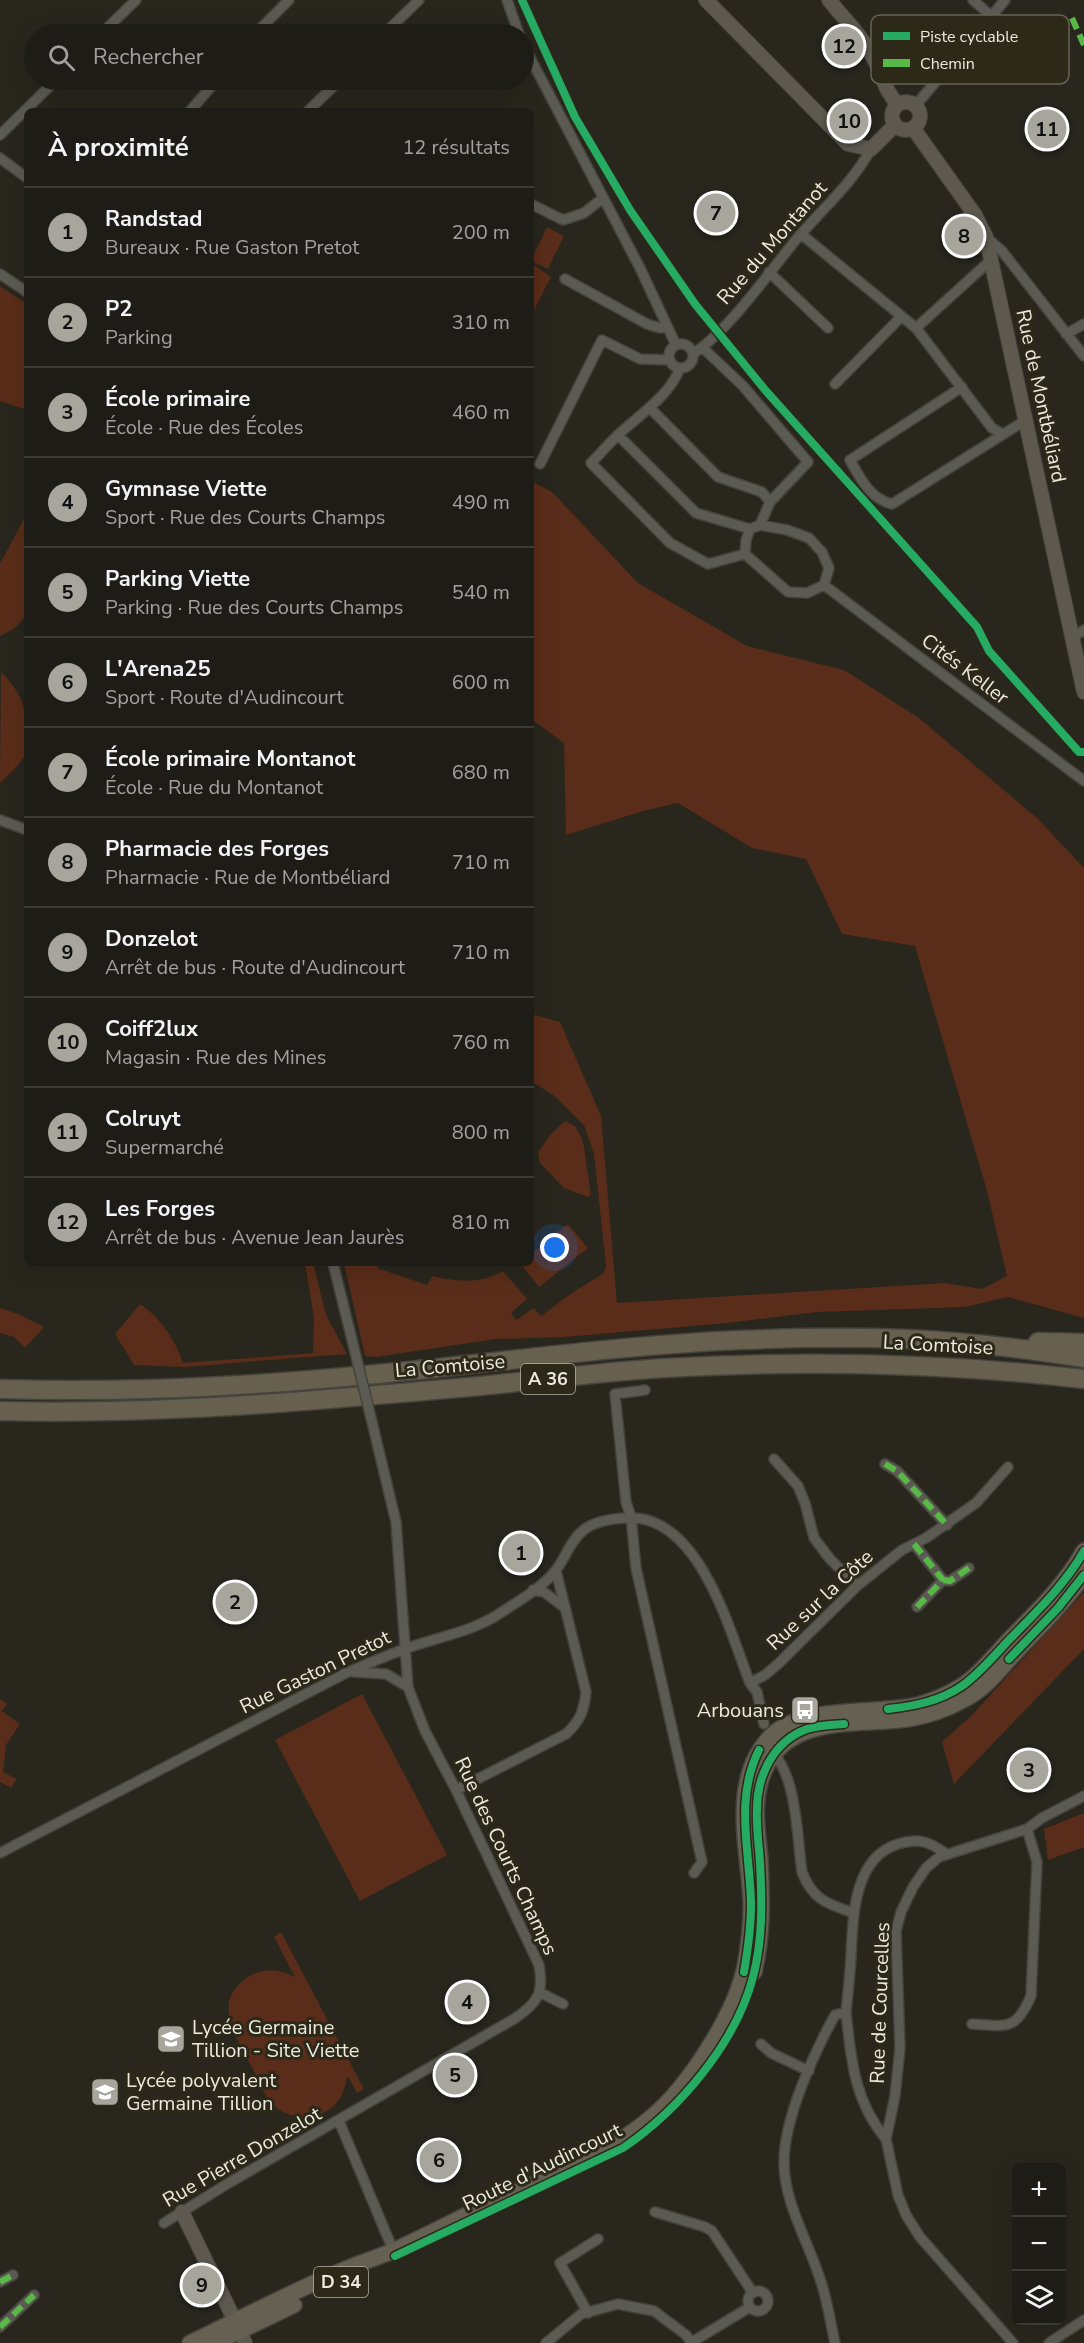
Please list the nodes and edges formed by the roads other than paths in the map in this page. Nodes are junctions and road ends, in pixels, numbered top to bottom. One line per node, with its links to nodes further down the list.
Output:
1 (136, 0): 11 (street)
2 (289, 0): 12 (street)
3 (419, 0): 13 (street)
4 (507, 0): 14 (street)
5 (706, 0): 31 (street)
6 (829, 0): 15 (street)
7 (973, 0): 9 (street)
8 (1005, 0): 10 (street)
9 (990, 15)
10 (992, 15)
11 (111, 24)
12 (265, 24)
13 (394, 24)
14 (515, 24)
15 (871, 54)
16 (534, 65): 34 (street)
17 (884, 84): 22 (street)
18 (934, 84): 23 (street)
19 (46, 90): 24 (street)
20 (208, 90): 25 (street)
21 (330, 90): 26 (street)
22 (898, 104): 23 (street); 28 (street)
23 (916, 105): 29 (street)
24 (27, 108)
25 (193, 108)
26 (311, 108)
27 (24, 111): 30 (street)
28 (895, 125): 29 (street); 31 (street)
29 (913, 128): 37 (street, Rue de Montbéliard)
30 (0, 135)
31 (871, 149): 36 (street, Rue du Montanot)
32 (0, 158): 33 (street)
33 (24, 176)
34 (603, 198): 35 (street); 45 (street)
35 (534, 206)
36 (801, 234): 39 (street, Rue du Montanot); 43 (street)
37 (986, 237): 38 (street, Rue de Montbéliard); 48 (street)
38 (992, 259): 47 (street); 58 (street, Rue de Montbéliard)
39 (769, 272): 46 (street); 50 (street, Rue du Montanot)
40 (0, 274): 42 (street)
41 (565, 279): 45 (street)
42 (24, 290)
43 (901, 317): 47 (street); 55 (street)
44 (1084, 324): 48 (street)
45 (667, 327): 49 (street)
46 (828, 328)
47 (916, 328): 56 (street)
48 (1066, 334): 52 (street)
49 (676, 345): 51 (street); 53 (street)
50 (703, 348): 51 (street, Rue du Montanot); 62 (street)
51 (693, 354): 54 (street)
52 (1084, 356)
53 (670, 360): 54 (street); 61 (street)
54 (680, 368): 57 (street)
55 (835, 384)
56 (962, 387): 59 (street); 59 (street)
57 (650, 408): 60 (street); 62 (street)
58 (1026, 420): 59 (street); 67 (street, Rue de Montbéliard)
59 (1002, 434)
60 (618, 435): 64 (street); 65 (street)
61 (540, 464)
62 (770, 502): 63 (street)
63 (760, 525): 64 (street); 66 (street)
64 (750, 528): 65 (street)
65 (745, 554): 66 (street)
66 (824, 585): 69 (street, Cités Keller)
67 (1078, 634): 68 (street, Rue de Montbéliard)
68 (1084, 692)
69 (1084, 781)
70 (0, 820): 71 (street)
71 (24, 829)
72 (334, 1266): 95 (street, Rue des Courts Champs, bridge)
73 (965, 1343): 74 (highway, La Comtoise / A 36); 75 (highway, La Comtoise / A 36); 77 (highway, La Comtoise / A 36)
74 (1084, 1343)
75 (1084, 1358)
76 (1084, 1379): 79 (highway, La Comtoise / A 36)
77 (0, 1389)
78 (645, 1390): 83 (street)
79 (0, 1411)
80 (774, 1459): 91 (street)
81 (885, 1464): 84 (street)
82 (1008, 1467): 84 (street, Rue sur la Côte)
83 (631, 1517): 88 (street, Rue Gaston Pretot); 97 (street); 106 (street)
84 (946, 1525): 85 (street, Rue sur la Côte)
85 (914, 1544): 90 (street); 91 (street, Rue sur la Côte)
86 (1084, 1551): 114 (main road, D 34)
87 (969, 1568): 90 (street)
88 (556, 1571): 92 (street, Rue Gaston Pretot); 93 (street)
89 (1084, 1575): 100 (main road, D 34)
90 (943, 1581): 94 (street)
91 (857, 1587): 97 (street, Rue sur la Côte)
92 (533, 1590): 93 (street); 95 (street, Rue Gaston Pretot)
93 (565, 1607): 101 (street)
94 (916, 1607)
95 (405, 1649): 96 (street, Rue Gaston Pretot); 98 (street, Rue des Courts Champs)
96 (346, 1673): 98 (street); 104 (street, Rue Gaston Pretot)
97 (750, 1683): 99 (street)
98 (408, 1687): 101 (street, Rue des Courts Champs)
99 (764, 1724)
100 (774, 1754): 107 (street); 114 (main road, D 34)
101 (456, 1790): 108 (street, Rue des Courts Champs)
102 (1084, 1796): 103 (street)
103 (1027, 1829): 105 (street); 111 (street)
104 (0, 1853)
105 (945, 1853): 107 (street); 116 (street, Rue de Courcelles)
106 (694, 1873)
107 (854, 1913): 110 (street)
108 (541, 1993): 109 (street); 115 (street)
109 (563, 2004)
110 (846, 2012): 113 (street); 116 (street)
111 (972, 2024)
112 (761, 2044): 113 (street)
113 (809, 2071): 135 (street)
114 (687, 2085): 121 (main road, Route d'Audincourt / D 34); 130 (main road, Route d'Audincourt / D 34)
115 (339, 2121): 117 (street, Rue Pierre Donzelot); 121 (street)
116 (886, 2139): 136 (street, Rue de Courcelles)
117 (182, 2212): 119 (street, Rue Pierre Donzelot); 130 (street)
118 (655, 2212): 124 (street)
119 (164, 2223)
120 (598, 2239): 127 (street)
121 (393, 2250): 130 (main road, Route d'Audincourt / D 34)
122 (13, 2275): 123 (street)
123 (0, 2282)
124 (753, 2293): 126 (street); 126 (street)
125 (34, 2295): 129 (street)
126 (750, 2307): 134 (street)
127 (588, 2313): 133 (street); 134 (street)
128 (1084, 2320): 137 (street)
129 (0, 2327)
130 (240, 2332): 131 (main road, Route d'Audincourt / D 34); 132 (main road, Route d'Audincourt / D 34)
131 (190, 2343)
132 (215, 2343)
133 (546, 2343)
134 (692, 2343)
135 (835, 2343)
136 (1013, 2343)
137 (1049, 2343)

